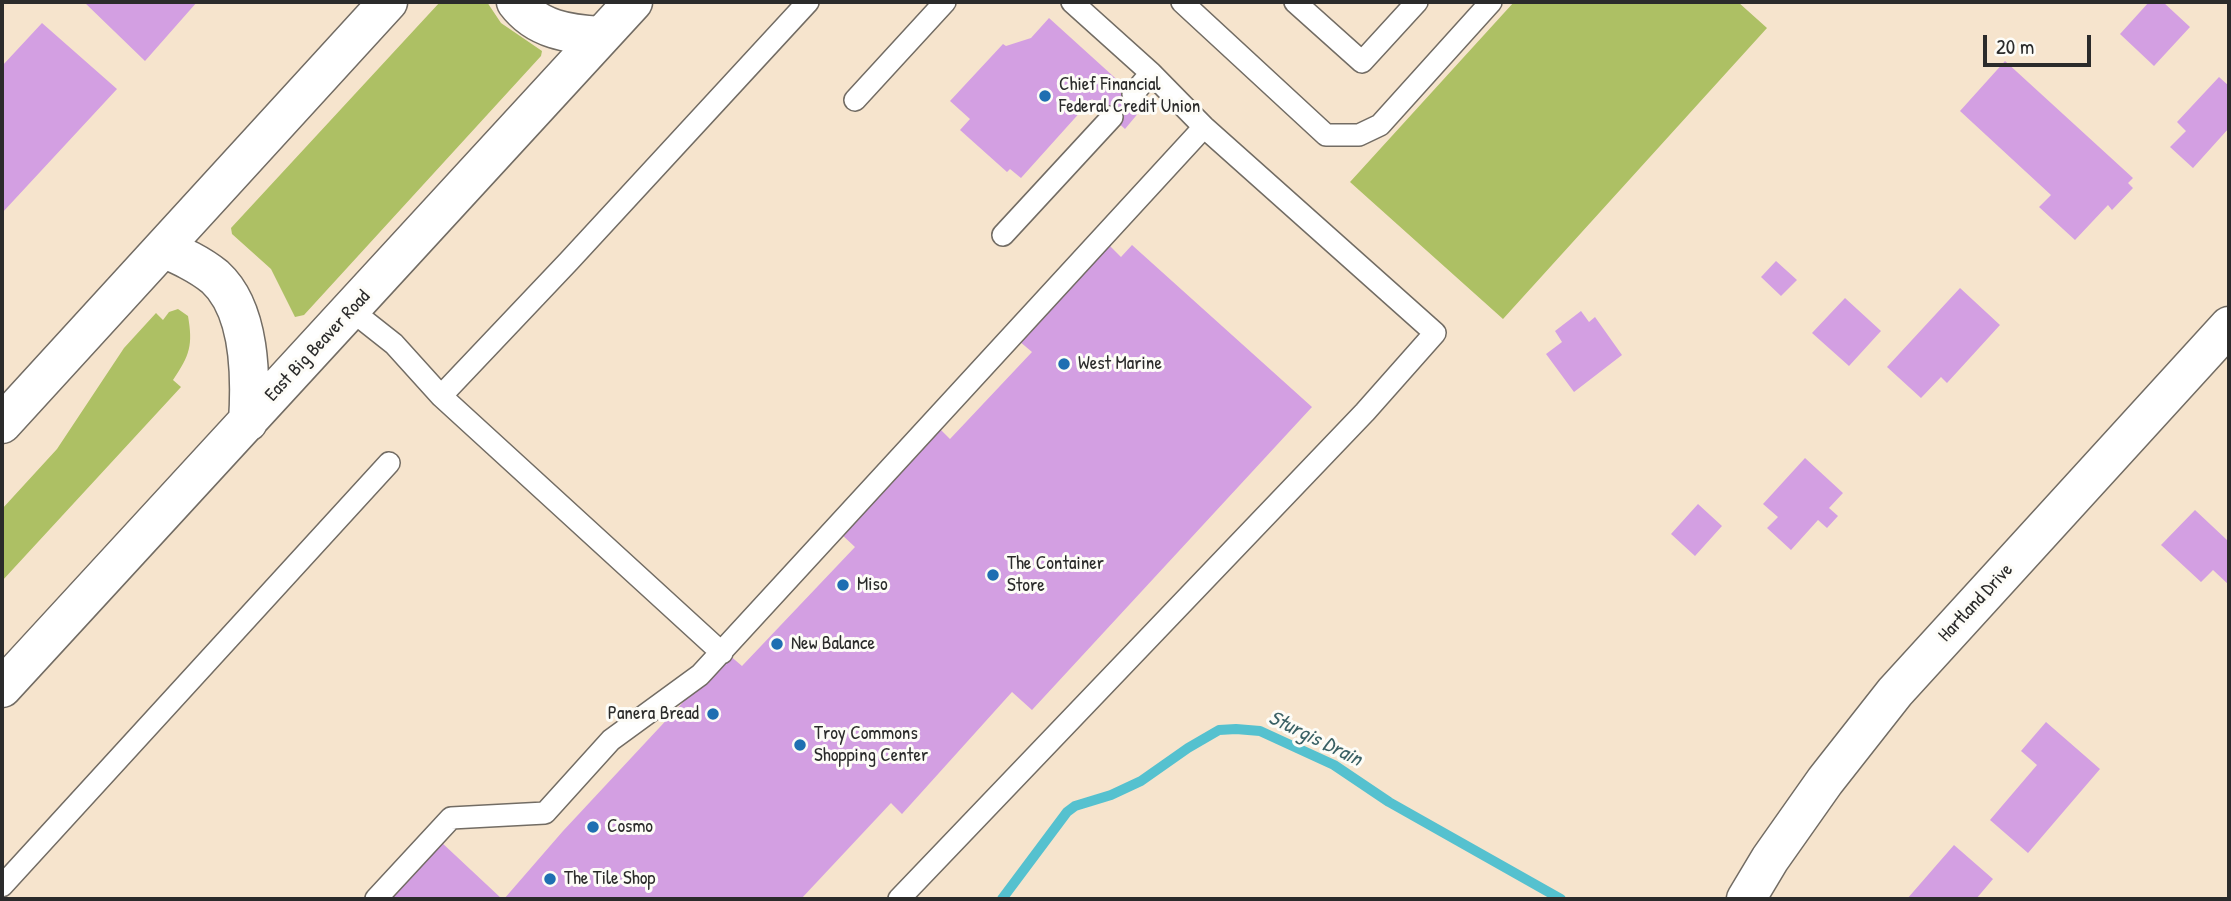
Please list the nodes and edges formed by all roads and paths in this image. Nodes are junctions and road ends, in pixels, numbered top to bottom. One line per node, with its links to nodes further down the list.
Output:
1 (388, 2): 18 (main road)
2 (516, 2): 11 (main road)
3 (633, 2): 11 (main road, East Big Beaver Road)
4 (808, 2): 21 (lane)
5 (946, 2): 14 (lane)
6 (1072, 2): 12 (lane)
7 (1182, 2): 10 (lane)
8 (1295, 2): 9 (lane)
9 (1417, 2)
10 (1491, 2)
11 (601, 36): 19 (main road, East Big Beaver Road)
12 (1151, 73): 13 (lane); 16 (lane)
13 (1133, 94)
14 (855, 100)
15 (1112, 117): 17 (lane)
16 (1204, 127): 25 (lane); 29 (lane)
17 (1003, 235)
18 (163, 248): 22 (main road); 23 (main road)
19 (351, 310): 21 (lane); 22 (main road, East Big Beaver Road)
20 (2229, 326): 30 (main road, Hartland Drive)
21 (441, 396): 25 (lane)
22 (248, 422): 26 (main road, East Big Beaver Road)
23 (2, 424)
24 (389, 463): 27 (lane)
25 (722, 653): 28 (lane)
26 (2, 688)
27 (2, 886)
28 (376, 899)
29 (899, 899)
30 (1746, 899)

